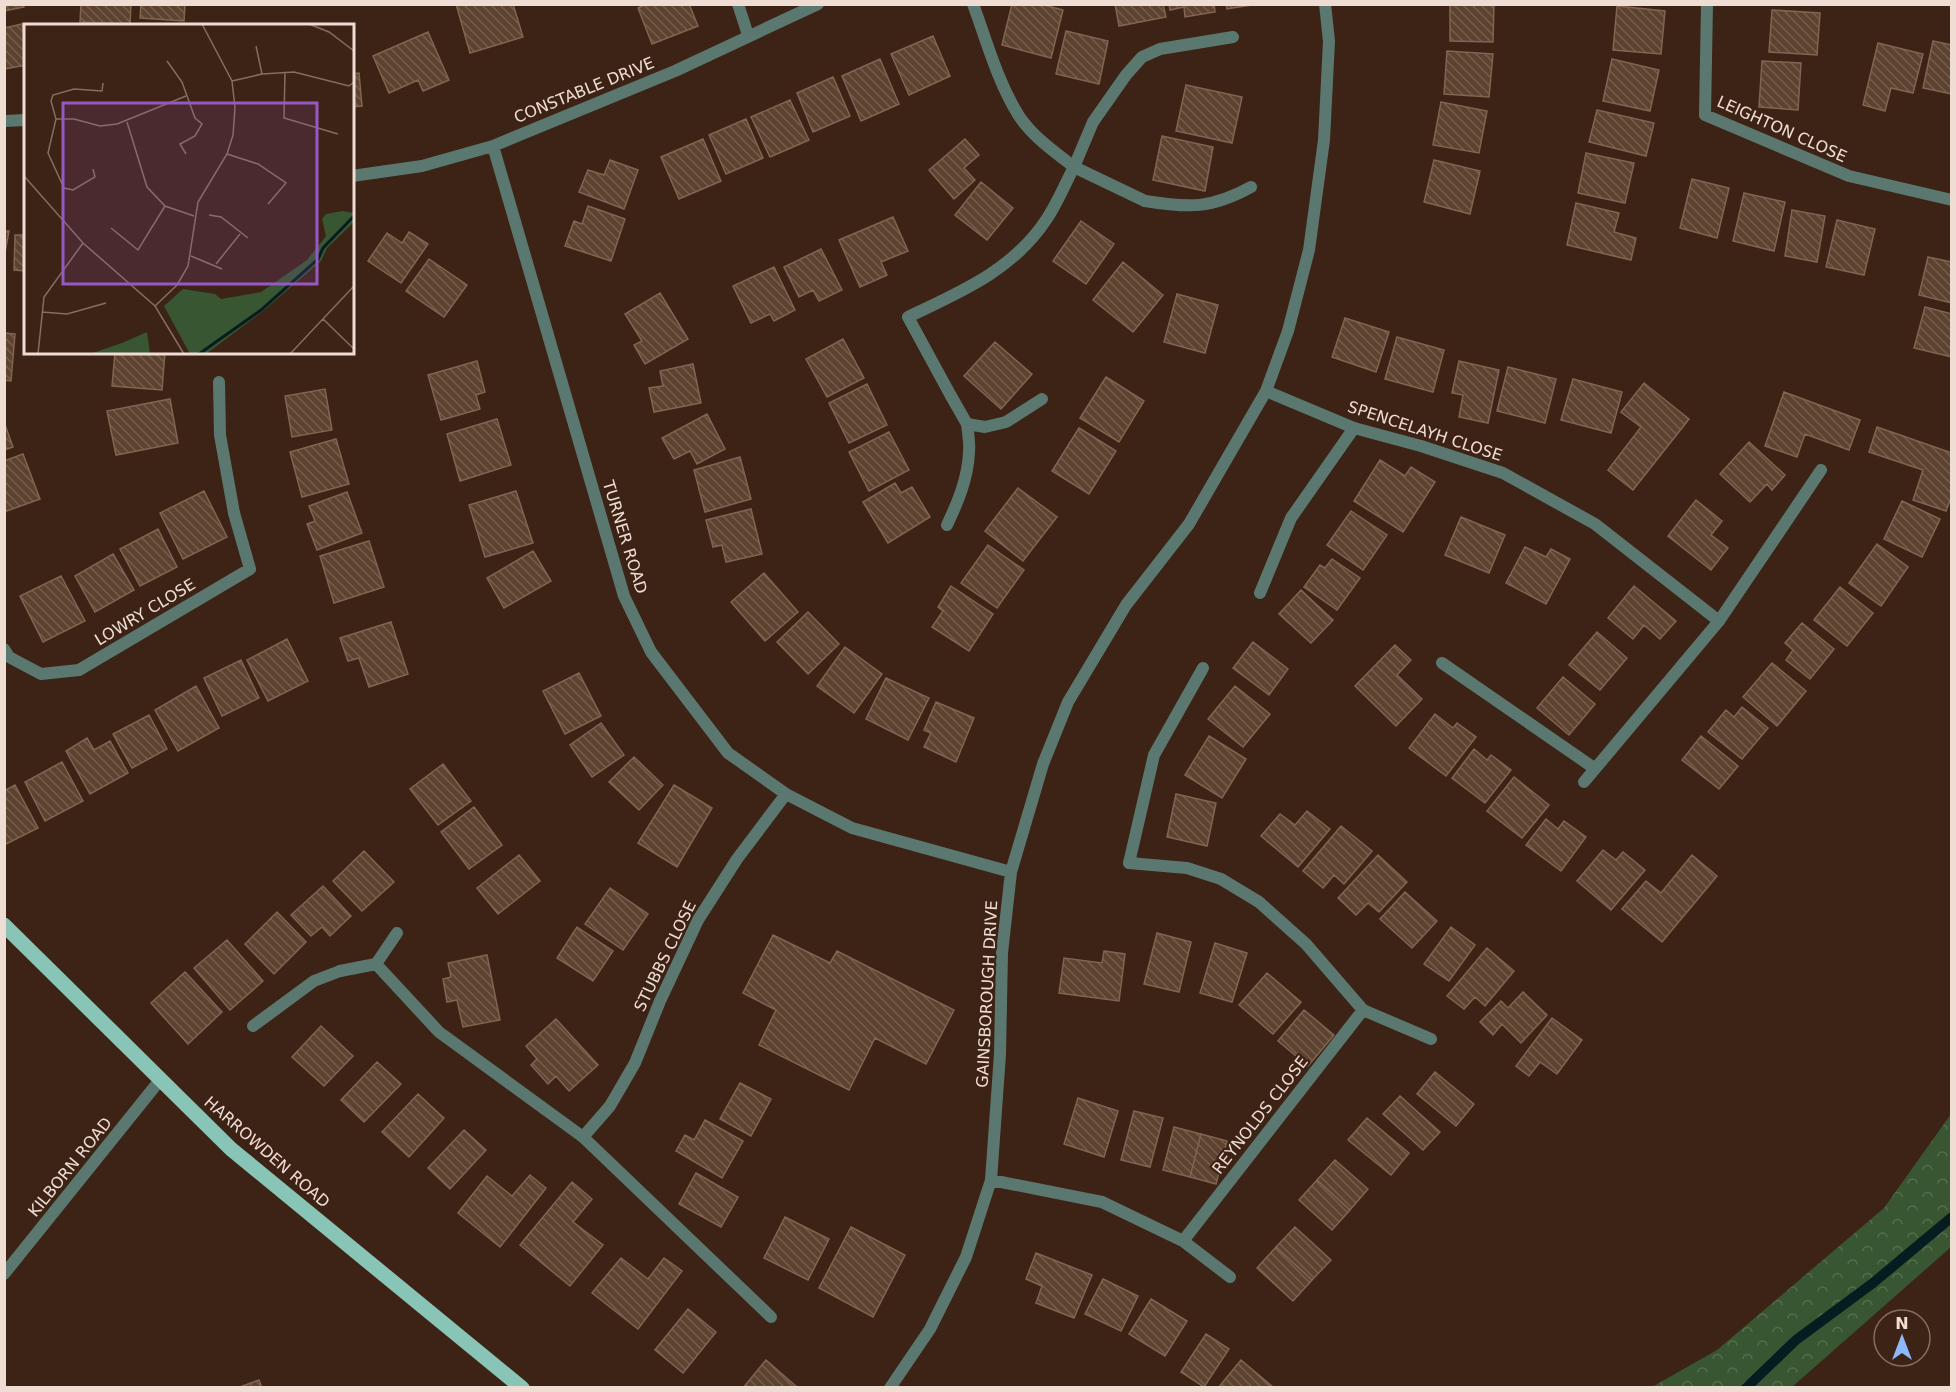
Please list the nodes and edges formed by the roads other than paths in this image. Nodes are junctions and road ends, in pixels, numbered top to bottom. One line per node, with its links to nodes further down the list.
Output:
1 (738, 4): 6 (street)
2 (818, 4): 6 (street, CONSTABLE DRIVE)
3 (973, 4): 11 (street)
4 (1325, 4): 16 (street, GAINSBOROUGH DRIVE)
5 (1707, 4): 14 (street, LEIGHTON CLOSE)
6 (748, 35): 10 (street, CONSTABLE DRIVE)
7 (1233, 37): 11 (street)
8 (24, 120): 9 (street)
9 (4, 121)
10 (493, 146): 12 (street, CONSTABLE DRIVE); 29 (street, TURNER ROAD)
11 (1074, 167): 13 (street); 18 (street)
12 (354, 176)
13 (1251, 187)
14 (1952, 200)
15 (219, 382): 24 (street, LOWRY CLOSE)
16 (1266, 391): 19 (street, SPENCELAYH CLOSE); 30 (street, GAINSBOROUGH DRIVE)
17 (1042, 399): 18 (street)
18 (967, 423): 21 (street)
19 (1354, 428): 22 (street); 23 (street, SPENCELAYH CLOSE)
20 (1821, 470): 23 (street)
21 (947, 525)
22 (1260, 592)
23 (1719, 621): 27 (street)
24 (4, 649)
25 (1442, 663): 27 (street)
26 (1203, 668): 34 (street)
27 (1594, 768): 28 (street)
28 (1584, 782)
29 (786, 794): 30 (street, TURNER ROAD); 38 (street, STUBBS CLOSE)
30 (1011, 872): 39 (street, GAINSBOROUGH DRIVE)
31 (4, 925): 37 (main road, HARROWDEN ROAD)
32 (397, 933): 33 (street)
33 (376, 964): 35 (street); 38 (street)
34 (1363, 1010): 36 (street); 40 (street, REYNOLDS CLOSE)
35 (253, 1026)
36 (1431, 1039)
37 (160, 1080): 41 (street, KILBORN ROAD); 44 (main road, HARROWDEN ROAD)
38 (584, 1137): 43 (street)
39 (991, 1180): 40 (street); 45 (street, GAINSBOROUGH DRIVE)
40 (1183, 1241): 42 (street)
41 (4, 1274)
42 (1230, 1277)
43 (771, 1317)
44 (522, 1388)
45 (890, 1388)

